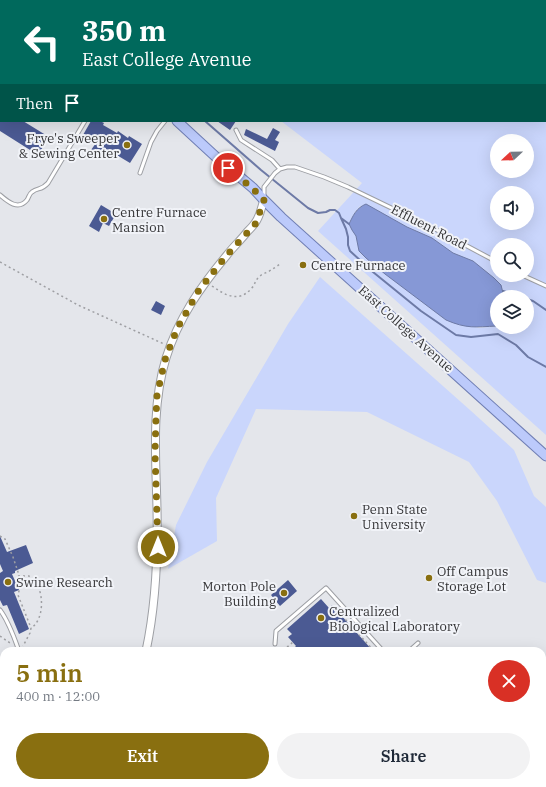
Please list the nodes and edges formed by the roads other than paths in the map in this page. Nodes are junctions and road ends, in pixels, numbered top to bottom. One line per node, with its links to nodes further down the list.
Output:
1 (84, 122): 7 (lane)
2 (164, 122): 6 (lane)
3 (179, 122): 8 (main road, East College Avenue)
4 (236, 130): 5 (lane)
5 (280, 169): 8 (lane); 9 (lane, Effluent Road)
6 (140, 173)
7 (0, 195)
8 (264, 200): 12 (main road, East College Avenue); 17 (street)
9 (490, 258)
10 (534, 280): 11 (lane)
11 (546, 286)
12 (546, 456)
13 (0, 610): 16 (lane)
14 (418, 643): 19 (lane)
15 (275, 644): 18 (lane)
16 (17, 647)
17 (147, 647)
18 (379, 647)
19 (414, 647)

